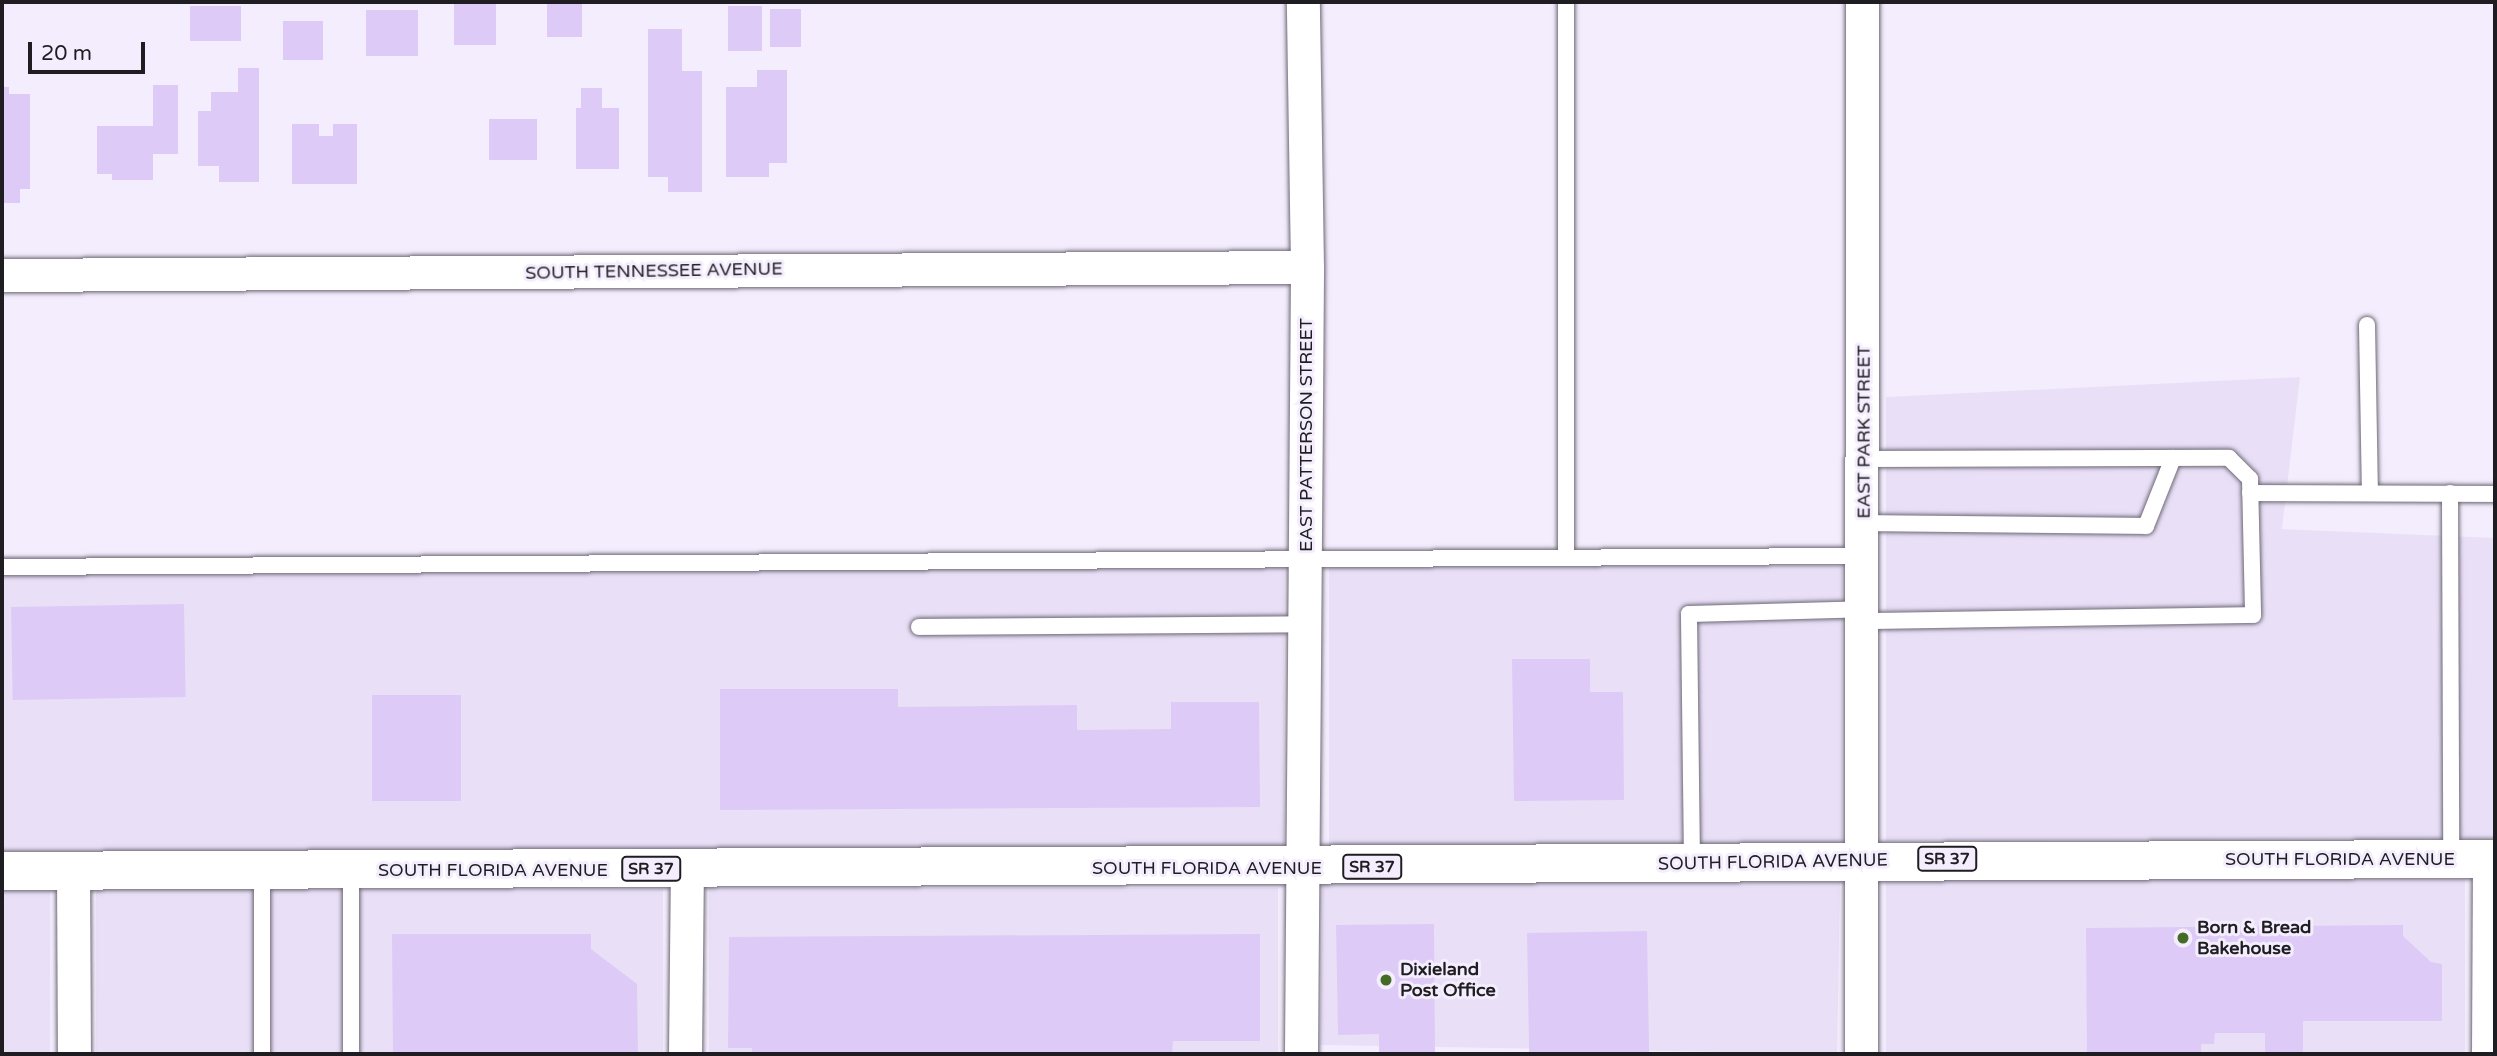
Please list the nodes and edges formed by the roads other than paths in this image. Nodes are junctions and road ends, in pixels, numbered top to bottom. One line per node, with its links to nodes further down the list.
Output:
1 (1303, 2): 4 (street, EAST PATTERSON STREET)
2 (1566, 2): 14 (lane)
3 (1862, 2): 8 (street, EAST PARK STREET)
4 (1307, 267): 5 (street, SOUTH TENNESSEE AVENUE); 15 (street, EAST PATTERSON STREET)
5 (2, 275)
6 (2367, 325): 9 (lane)
7 (2173, 457): 8 (lane); 10 (lane); 13 (lane)
8 (1864, 459): 13 (street, EAST PARK STREET)
9 (2370, 492): 10 (lane); 11 (lane)
10 (2250, 493): 17 (lane)
11 (2450, 493): 12 (lane); 20 (lane)
12 (2495, 494)
13 (1864, 539): 14 (lane); 17 (street, EAST PARK STREET)
14 (1566, 558): 15 (lane)
15 (1306, 561): 16 (lane); 18 (street, EAST PATTERSON STREET)
16 (2, 567)
17 (1864, 615): 22 (lane); 23 (street, EAST PARK STREET)
18 (1305, 624): 19 (lane); 24 (street, EAST PATTERSON STREET)
19 (919, 627)
20 (2451, 859): 21 (main road, SOUTH FLORIDA AVENUE / SR 37); 23 (main road, SOUTH FLORIDA AVENUE / SR 37)
21 (2492, 859): 30 (street)
22 (1692, 862): 23 (main road, SOUTH FLORIDA AVENUE / SR 37); 24 (main road, SOUTH FLORIDA AVENUE / SR 37)
23 (1863, 862): 36 (street, EAST PARK STREET)
24 (1300, 868): 25 (main road, SOUTH FLORIDA AVENUE / SR 37); 35 (street, EAST PATTERSON STREET)
25 (687, 869): 27 (main road, SOUTH FLORIDA AVENUE / SR 37); 34 (street)
26 (262, 870): 27 (main road, SOUTH FLORIDA AVENUE / SR 37); 29 (main road, SOUTH FLORIDA AVENUE / SR 37); 32 (lane)
27 (351, 870): 33 (lane)
28 (2, 871): 29 (main road, SOUTH FLORIDA AVENUE / SR 37)
29 (73, 871): 31 (street)
30 (2491, 966): 37 (street)
31 (74, 1054)
32 (262, 1054)
33 (351, 1054)
34 (685, 1054)
35 (1301, 1054)
36 (1861, 1054)
37 (2488, 1054)

